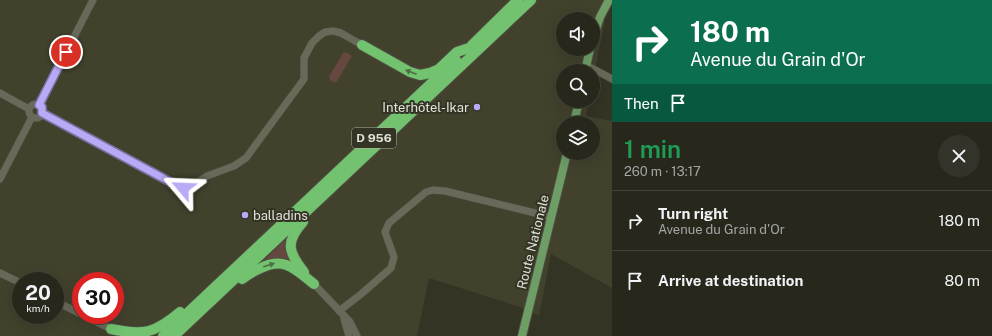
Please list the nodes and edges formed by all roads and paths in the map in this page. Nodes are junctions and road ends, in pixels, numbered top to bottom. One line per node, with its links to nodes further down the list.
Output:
1 (93, 0): 11 (street)
2 (518, 0): 7 (highway, D 956)
3 (531, 0): 17 (highway, D 956)
4 (609, 0): 5 (main road)
5 (600, 18)
6 (362, 45): 7 (highway, one-way to 6); 13 (street)
7 (469, 48): 20 (highway, D 956)
8 (600, 74): 9 (street)
9 (612, 79)
10 (0, 93): 12 (street)
11 (39, 105): 12 (street); 13 (street)
12 (29, 109): 14 (street)
13 (42, 113): 14 (street)
14 (32, 117): 16 (street)
15 (565, 160): 18 (main road, Route Nationale)
16 (0, 179)
17 (321, 198): 22 (highway, D 956); 26 (highway, D 956)
18 (552, 217): 23 (street); 30 (main road, Route Nationale)
19 (0, 273): 21 (street)
20 (227, 277): 25 (highway, D 956); 27 (highway, D 956)
21 (12, 279)
22 (314, 284): 23 (street); 26 (highway, D 956, one-way to 22)
23 (341, 313): 28 (street); 29 (street)
24 (102, 324): 25 (street)
25 (112, 329)
26 (178, 333)
27 (164, 336)
28 (349, 336)
29 (357, 336)
30 (522, 336)

